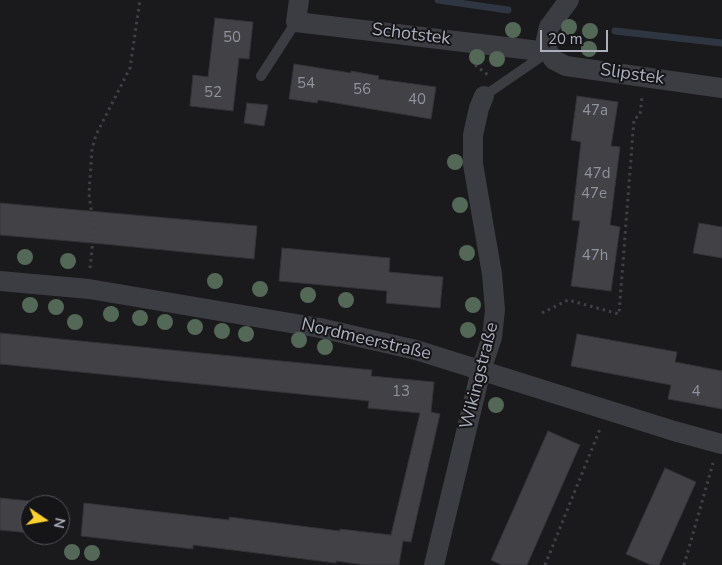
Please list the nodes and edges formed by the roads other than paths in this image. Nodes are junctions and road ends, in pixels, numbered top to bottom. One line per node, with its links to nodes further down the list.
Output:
1 (299, 0): 3 (street)
2 (569, 0): 4 (street)
3 (296, 22): 4 (street, Schotstek); 5 (lane)
4 (548, 52): 6 (street, Slipstek); 7 (lane)
5 (261, 76)
6 (722, 88)
7 (484, 96): 9 (street, Wikingstraße)
8 (0, 281): 9 (street, Nordmeerstraße)
9 (482, 370): 10 (street, Nordmeerstraße); 11 (street, Wikingstraße)
10 (721, 444)
11 (434, 565)

